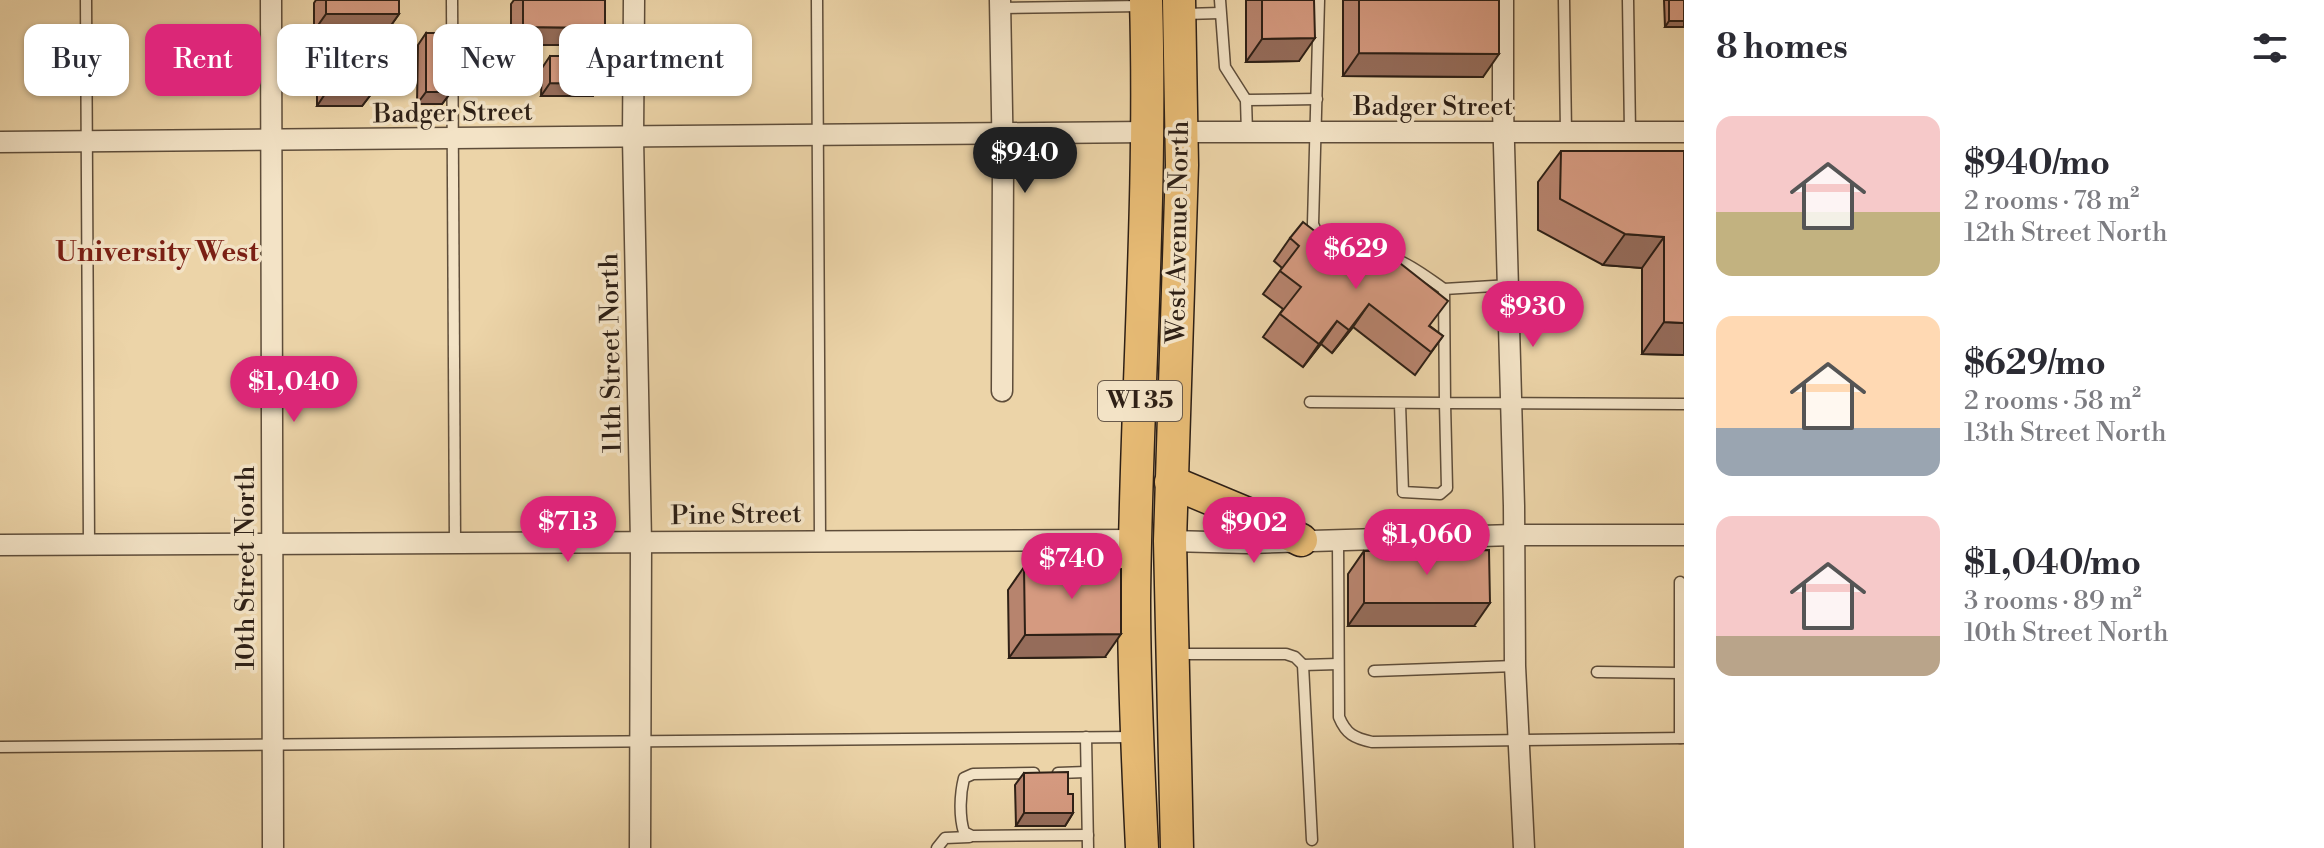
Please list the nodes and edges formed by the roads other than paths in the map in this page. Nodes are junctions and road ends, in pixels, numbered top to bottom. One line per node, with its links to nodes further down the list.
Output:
1 (86, 0): 31 (lane)
2 (271, 0): 29 (street, 10th Street North)
3 (452, 0): 28 (lane)
4 (634, 0): 27 (street, 11th Street North)
5 (817, 0): 26 (lane)
6 (1220, 0): 14 (lane)
7 (1319, 0): 15 (lane)
8 (1503, 0): 24 (street)
9 (1564, 0): 19 (lane)
10 (1628, 0): 20 (lane)
11 (1146, 3): 12 (lane); 17 (main road, West Avenue North / WI 35)
12 (1000, 4): 25 (street)
13 (1179, 7): 14 (lane); 18 (main road, West Avenue North / WI 35)
14 (1220, 13): 16 (lane)
15 (1317, 99): 16 (lane); 23 (lane)
16 (1246, 100): 22 (lane)
17 (1147, 132): 25 (street, Badger Street); 44 (main road, West Avenue North / WI 35)
18 (1181, 132): 22 (street, Badger Street); 40 (main road, West Avenue North / WI 35)
19 (1566, 132): 20 (street, Badger Street); 24 (street, Badger Street)
20 (1630, 132): 21 (street, Badger Street)
21 (1684, 132)
22 (1247, 133): 23 (street, Badger Street)
23 (1317, 133): 24 (street, Badger Street); 33 (lane)
24 (1505, 133): 32 (street)
25 (1002, 135): 26 (street, Badger Street); 34 (street)
26 (817, 136): 27 (street, Badger Street); 43 (lane)
27 (633, 138): 28 (street, Badger Street); 49 (street, 11th Street North)
28 (454, 139): 29 (street, Badger Street); 50 (lane)
29 (273, 141): 31 (street, Badger Street); 48 (street, 10th Street North)
30 (0, 142): 31 (street, Badger Street)
31 (86, 142): 51 (lane)
32 (1510, 285): 33 (lane); 38 (street)
33 (1444, 289): 36 (lane)
34 (1002, 391)
35 (1310, 402): 37 (lane)
36 (1445, 403): 37 (lane); 37 (lane); 38 (lane)
37 (1400, 404)
38 (1511, 404): 39 (lane); 41 (street)
39 (1684, 404)
40 (1171, 482): 45 (main road); 47 (main road, West Avenue North / WI 35)
41 (1514, 535): 42 (street); 46 (street); 57 (street)
42 (1684, 535)
43 (820, 540): 44 (street, Pine Street); 49 (street, Pine Street)
44 (1136, 540): 62 (main road, West Avenue North / WI 35)
45 (1301, 540): 46 (street); 47 (street)
46 (1338, 540): 55 (lane)
47 (1170, 541): 54 (main road, West Avenue North / WI 35)
48 (271, 542): 50 (street, Pine Street); 51 (street, Pine Street); 66 (street, 10th Street North)
49 (641, 542): 50 (street, Pine Street); 65 (street, 11th Street North)
50 (455, 543)
51 (89, 544): 52 (street, Pine Street)
52 (0, 545)
53 (1680, 582): 60 (lane)
54 (1172, 654): 56 (lane); 77 (main road, West Avenue North / WI 35)
55 (1338, 664): 56 (lane); 64 (lane)
56 (1303, 665): 71 (lane)
57 (1515, 666): 58 (lane); 64 (street)
58 (1374, 671)
59 (1597, 672): 60 (lane)
60 (1680, 673): 63 (lane)
61 (1086, 737): 62 (lane); 65 (lane); 68 (lane)
62 (1137, 737): 76 (main road, West Avenue North / WI 35)
63 (1682, 738): 64 (lane)
64 (1518, 739): 78 (street)
65 (640, 740): 66 (lane); 73 (street, 11th Street North)
66 (273, 744): 67 (lane); 72 (street, 10th Street North)
67 (0, 747)
68 (1086, 772): 69 (lane); 70 (lane)
69 (1088, 835): 70 (lane); 75 (lane)
70 (972, 836): 74 (lane)
71 (1312, 840)
72 (273, 848)
73 (640, 848)
74 (937, 848)
75 (1088, 848)
76 (1142, 848)
77 (1177, 848)
78 (1524, 848)

